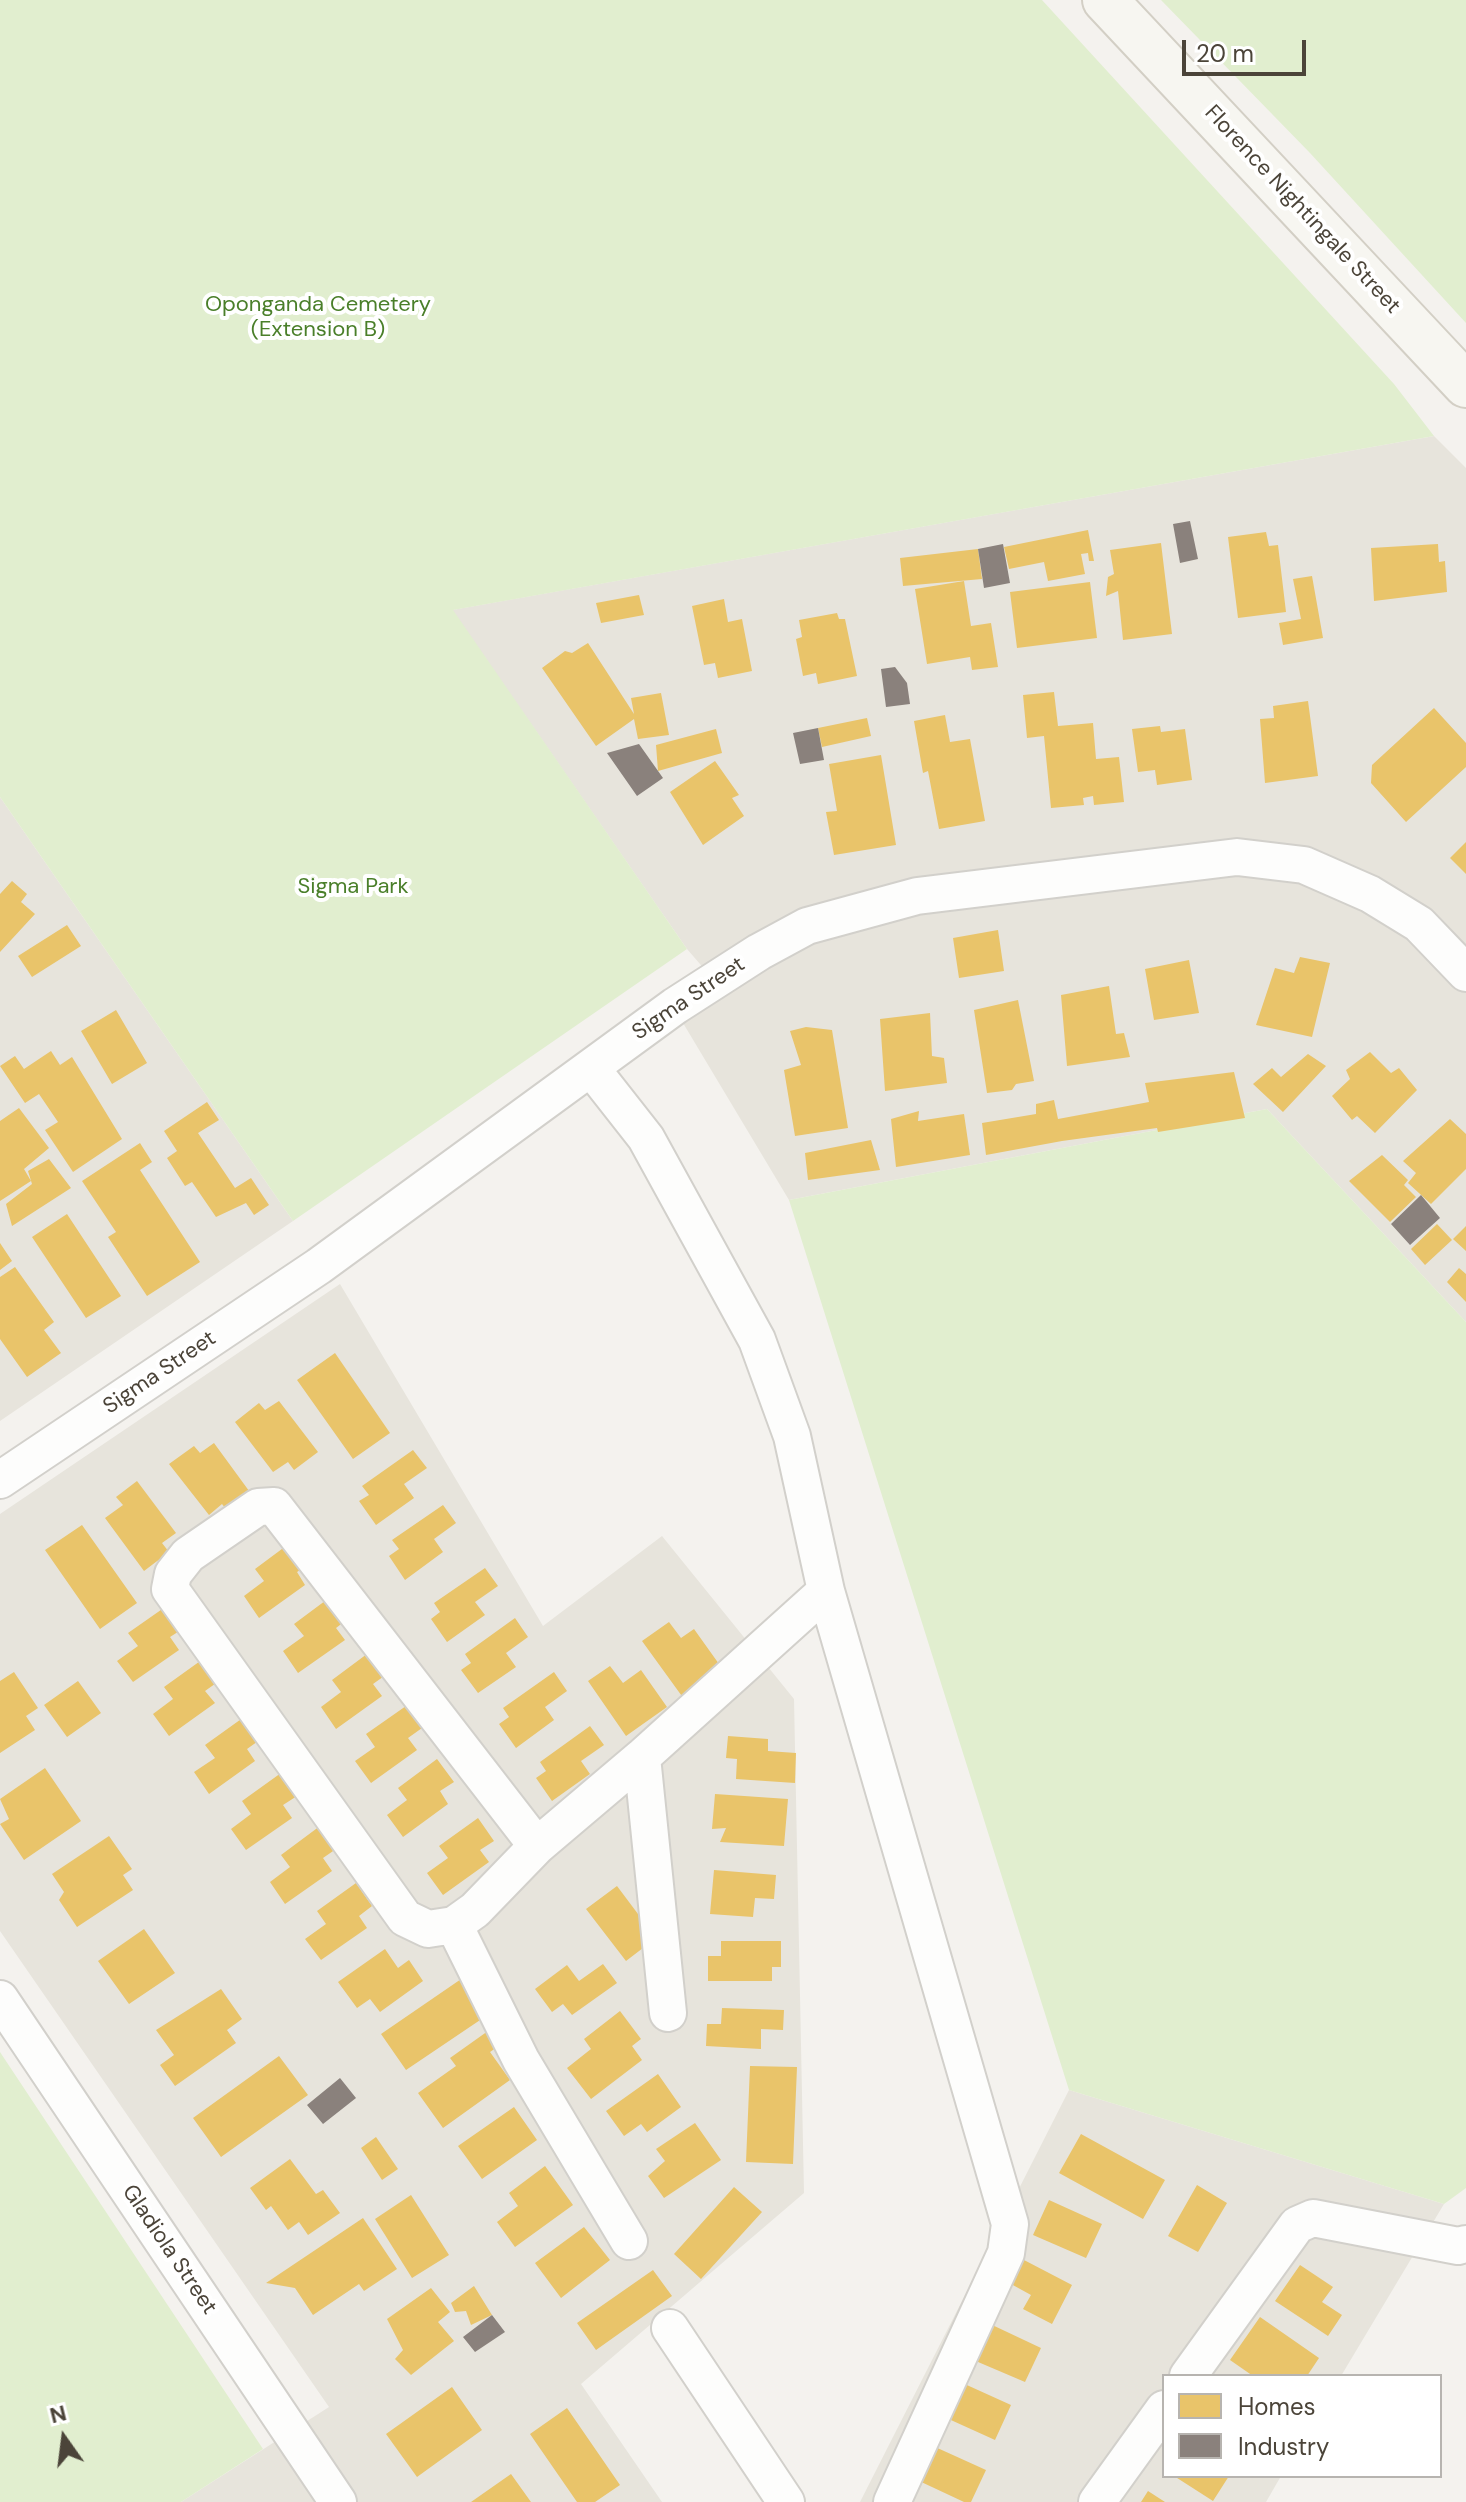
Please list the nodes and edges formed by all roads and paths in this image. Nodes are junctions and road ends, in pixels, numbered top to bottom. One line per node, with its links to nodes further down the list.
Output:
1 (1105, 0): 2 (main road, Florence Nightingale Street)
2 (1466, 385)
3 (1466, 973): 4 (street, Sigma Street)
4 (591, 1068): 5 (street, Sigma Street); 6 (street)
5 (0, 1480)
6 (826, 1591): 7 (street); 19 (street)
7 (642, 1757): 8 (street); 11 (street)
8 (537, 1846): 9 (street); 9 (street)
9 (454, 1925): 12 (street)
10 (0, 1999): 17 (street, Gladiola Street)
11 (668, 2013)
12 (629, 2241)
13 (1466, 2244): 15 (street)
14 (670, 2328): 18 (street)
15 (1189, 2374)
16 (1162, 2412): 20 (street)
17 (338, 2502)
18 (786, 2502)
19 (892, 2502)
20 (1097, 2502)

